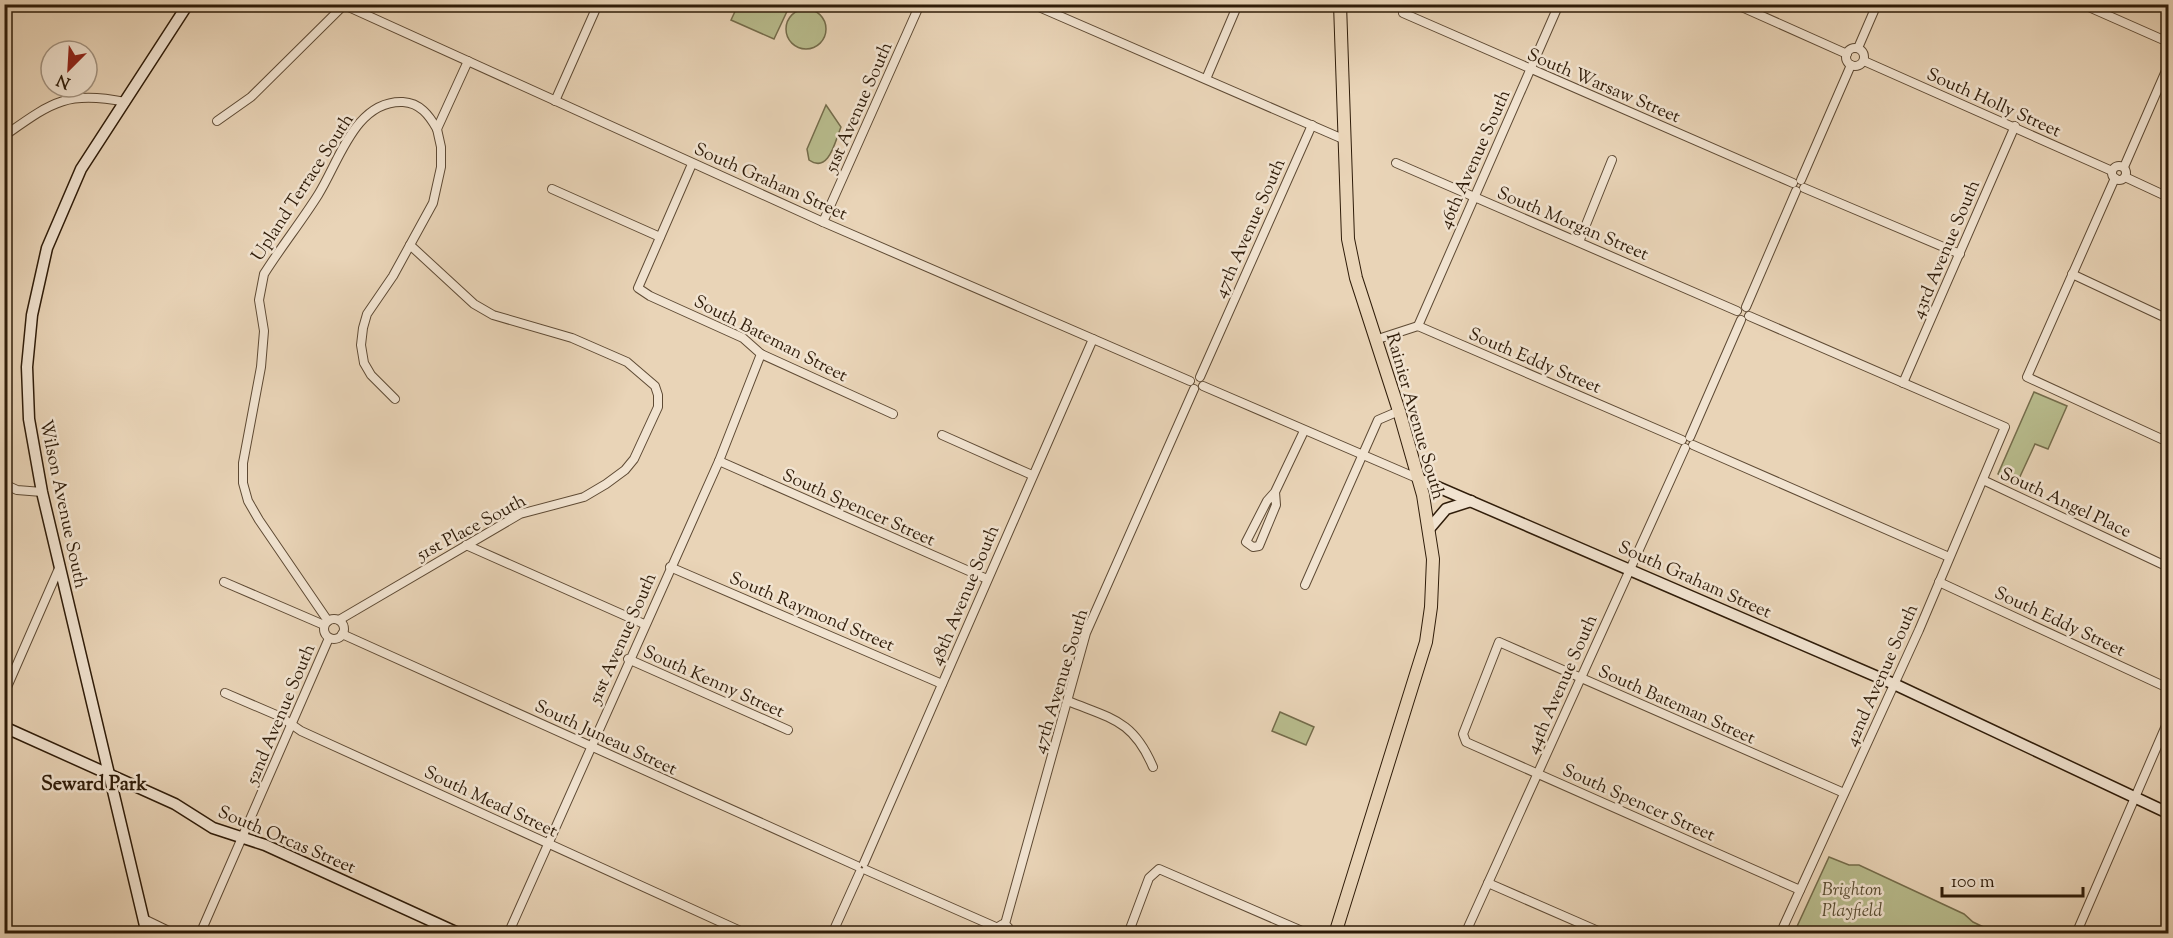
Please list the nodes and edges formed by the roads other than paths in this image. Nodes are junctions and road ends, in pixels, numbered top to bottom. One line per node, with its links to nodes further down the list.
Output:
1 (188, 4): 23 (street, Wilson Avenue South)
2 (598, 4): 22 (street)
3 (920, 4): 40 (street, 51st Avenue South)
4 (1032, 4): 21 (street)
5 (1238, 4): 21 (street)
6 (1340, 4): 29 (main road, Rainier Avenue South)
7 (1559, 4): 20 (street, 46th Avenue South)
8 (1735, 4): 15 (street)
9 (1877, 4): 14 (street)
10 (2082, 4): 13 (street)
11 (343, 5): 16 (street, South Graham Street); 24 (street)
12 (1404, 13): 20 (street, South Warsaw Street)
13 (2169, 42)
14 (1858, 48): 15 (street); 17 (street)
15 (1847, 54): 18 (street)
16 (468, 61): 22 (street, South Graham Street); 27 (street)
17 (1863, 61): 18 (street); 26 (street, South Holly Street)
18 (1851, 65): 36 (street)
19 (2169, 66): 33 (street)
20 (1530, 69): 36 (street, South Warsaw Street); 38 (street, 46th Avenue South)
21 (1206, 79): 25 (street)
22 (555, 101): 32 (street, South Graham Street)
23 (125, 102): 28 (street); 73 (street, Wilson Avenue South)
24 (217, 121)
25 (1312, 125): 29 (street); 55 (street, 47th Avenue South)
26 (2014, 126): 34 (street, South Holly Street); 44 (street, 43rd Avenue South)
27 (437, 129): 43 (street); 88 (street, Upland Terrace South)
28 (4, 136)
29 (1343, 139): 53 (main road, Rainier Avenue South)
30 (1612, 160): 42 (street)
31 (1396, 163): 38 (street, South Morgan Street)
32 (692, 164): 40 (street, South Graham Street); 41 (street)
33 (2124, 167): 34 (street); 35 (street)
34 (2114, 174): 35 (street); 45 (street)
35 (2125, 177): 39 (street)
36 (1798, 186): 44 (street, South Warsaw Street); 46 (street)
37 (552, 189): 41 (street)
38 (1474, 197): 42 (street, South Morgan Street); 51 (street, 46th Avenue South)
39 (2169, 197)
40 (823, 222): 52 (street, South Graham Street)
41 (660, 237): 54 (street, South Bateman Street)
42 (1579, 242): 47 (street, South Morgan Street)
43 (410, 245): 60 (street); 77 (street, 51st Place South)
44 (1960, 254): 57 (street, 43rd Avenue South)
45 (2072, 274): 49 (street); 65 (street)
46 (1746, 308): 47 (street); 48 (street)
47 (1737, 311): 50 (street)
48 (1749, 316): 50 (street); 57 (street)
49 (2169, 319)
50 (1741, 320): 66 (street, 44th Avenue South)
51 (1418, 326): 53 (street); 66 (street, South Eddy Street)
52 (1093, 339): 56 (street, South Graham Street); 69 (street, 48th Avenue South)
53 (1376, 340): 61 (main road, Rainier Avenue South)
54 (761, 354): 62 (street, South Bateman Street); 68 (street, 51st Avenue South)
55 (1200, 377): 56 (street); 58 (street)
56 (1190, 381): 59 (street)
57 (1903, 383): 71 (street, 42nd Avenue South)
58 (1203, 386): 59 (street); 63 (street, South Graham Street)
59 (1194, 389): 99 (street, 47th Avenue South)
60 (395, 399)
61 (1400, 411): 67 (street); 70 (main road, Rainier Avenue South)
62 (893, 414)
63 (1305, 431): 67 (street, South Graham Street); 74 (street)
64 (942, 435): 69 (street)
65 (2169, 442)
66 (1687, 443): 78 (street, South Eddy Street); 82 (street, 44th Avenue South)
67 (1363, 455): 70 (street, South Graham Street); 86 (street)
68 (719, 461): 80 (street, 51st Avenue South); 83 (street, South Spencer Street)
69 (1032, 475): 83 (street, 48th Avenue South)
70 (1419, 479): 75 (street, South Graham Street); 76 (main road, Rainier Avenue South)
71 (1983, 480): 78 (street, 42nd Avenue South); 81 (street, South Angel Place)
72 (4, 484): 73 (street)
73 (42, 492): 79 (street, Wilson Avenue South)
74 (1275, 492): 74 (street)
75 (1471, 501): 76 (street); 82 (street, South Graham Street)
76 (1429, 529): 128 (main road, Rainier Avenue South)
77 (466, 545): 87 (street, 51st Place South); 89 (street)
78 (1949, 557): 85 (street, 42nd Avenue South)
79 (60, 566): 98 (street); 108 (street, Wilson Avenue South)
80 (670, 567): 89 (street, 51st Avenue South); 94 (street, South Raymond Street)
81 (2169, 567)
82 (1630, 568): 93 (street, 44th Avenue South); 95 (street, South Graham Street)
83 (987, 579): 94 (street, 48th Avenue South)
84 (224, 582): 88 (street)
85 (1939, 582): 95 (street, 42nd Avenue South); 96 (street, South Eddy Street)
86 (1305, 585)
87 (339, 620): 88 (street); 90 (street)
88 (326, 623): 91 (street)
89 (644, 624): 92 (street, 51st Avenue South)
90 (342, 634): 91 (street); 105 (street, South Juneau Street)
91 (329, 638): 101 (street, 52nd Avenue South)
92 (628, 659): 103 (street, South Kenny Street); 105 (street, 51st Avenue South)
93 (1580, 677): 104 (street, South Bateman Street); 107 (street, 44th Avenue South); 109 (street, South Bateman Street)
94 (942, 684): 114 (street, 48th Avenue South)
95 (1894, 684): 109 (street, 42nd Avenue South); 110 (street, South Graham Street)
96 (2169, 688)
97 (225, 693): 101 (street, South Mead Street)
98 (4, 694)
99 (1068, 701): 106 (street); 118 (street, 47th Avenue South)
100 (2169, 721): 110 (street)
101 (291, 724): 112 (street, 52nd Avenue South); 113 (street, South Mead Street)
102 (4, 727): 108 (street, South Orcas Street)
103 (788, 730)
104 (1466, 742): 107 (street, South Spencer Street)
105 (590, 746): 113 (street, 51st Avenue South); 114 (street, South Juneau Street)
106 (1153, 767)
107 (1538, 773): 115 (street, 44th Avenue South); 116 (street, South Spencer Street)
108 (109, 774): 112 (street, South Orcas Street); 117 (street, Wilson Avenue South)
109 (1844, 793): 116 (street, 42nd Avenue South)
110 (2136, 797): 111 (street, South Graham Street); 132 (street)
111 (2169, 813)
112 (243, 838): 121 (street, 52nd Avenue South); 122 (street, South Orcas Street)
113 (547, 843): 123 (street, 51st Avenue South); 124 (street, South Mead Street)
114 (862, 868): 118 (street, South Juneau Street); 125 (street, 48th Avenue South)
115 (1488, 883): 129 (street, 44th Avenue South); 130 (street)
116 (1800, 890): 131 (street, 42nd Avenue South)
117 (144, 919): 119 (street, Wilson Avenue South); 120 (street)
118 (1005, 931)
119 (147, 933)
120 (176, 933)
121 (200, 933)
122 (460, 933)
123 (507, 933)
124 (747, 933)
125 (832, 933)
126 (1128, 933): 127 (street)
127 (1309, 933)
128 (1335, 933)
129 (1465, 933)
130 (1605, 933)
131 (1780, 933)
132 (2076, 933)

